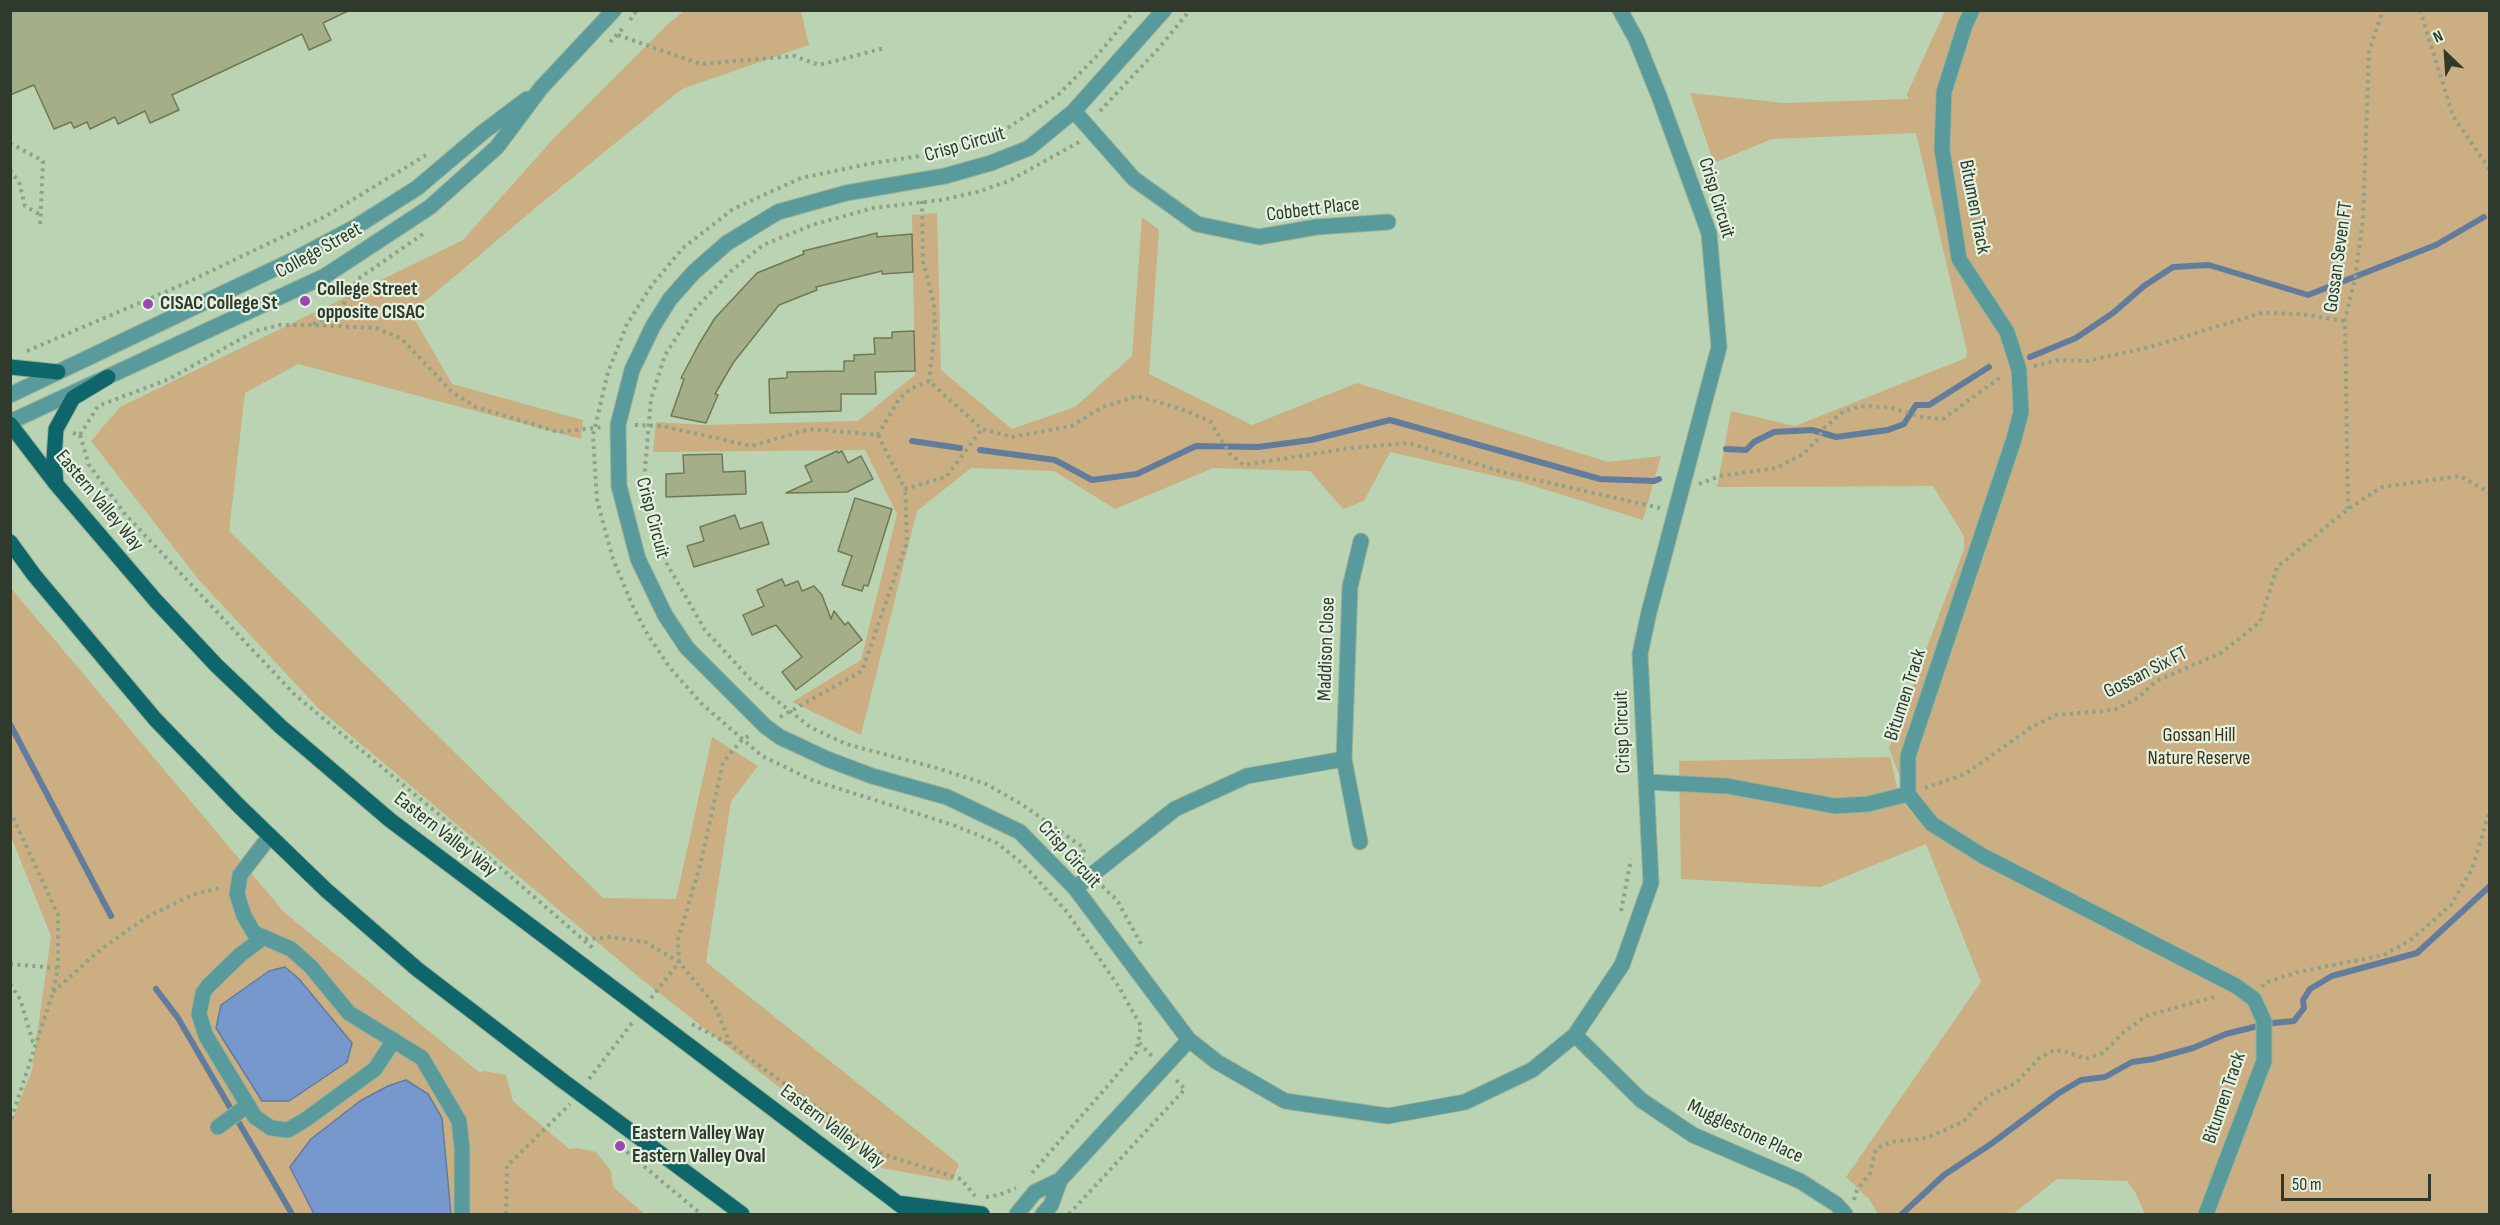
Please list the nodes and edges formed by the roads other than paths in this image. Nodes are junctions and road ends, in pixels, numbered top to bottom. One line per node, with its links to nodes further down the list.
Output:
1 (614, 10): 5 (street, College Street)
2 (1164, 10): 6 (street, Crisp Circuit)
3 (1620, 10): 17 (street, Crisp Circuit)
4 (1972, 10): 18 (street, Bitumen Track)
5 (541, 88): 9 (street, College Street); 10 (street, College Street)
6 (1074, 111): 7 (street, Cobbett Place); 21 (street, Crisp Circuit)
7 (1388, 222)
8 (10, 367): 9 (main road)
9 (58, 372): 11 (street, College Street)
10 (108, 377): 12 (street, College Street); 13 (main road)
11 (10, 395)
12 (10, 423): 13 (main road, Eastern Valley Way)
13 (56, 484): 29 (main road, Eastern Valley Way, bridge)
14 (1362, 541): 16 (street, Maddison Close)
15 (10, 542): 19 (main road)
16 (1344, 759): 20 (street, Maddison Close); 21 (street)
17 (1646, 782): 18 (street); 23 (street, Crisp Circuit)
18 (1908, 794): 37 (street, Bitumen Track)
19 (270, 836): 22 (street); 32 (main road, bridge)
20 (1360, 842)
21 (1075, 888): 25 (street, Crisp Circuit)
22 (264, 937): 24 (street); 26 (street)
23 (1575, 1035): 25 (street, Crisp Circuit); 30 (street, Mugglestone Place)
24 (394, 1040): 26 (street); 31 (street)
25 (1189, 1040): 28 (street)
26 (243, 1109): 27 (street)
27 (221, 1124)
28 (1060, 1180): 35 (street); 36 (street)
29 (897, 1203): 33 (main road, Eastern Valley Way); 34 (main road)
30 (1849, 1210)
31 (462, 1215)
32 (742, 1215)
33 (912, 1215)
34 (982, 1215)
35 (1017, 1215)
36 (1043, 1215)
37 (2206, 1215)

